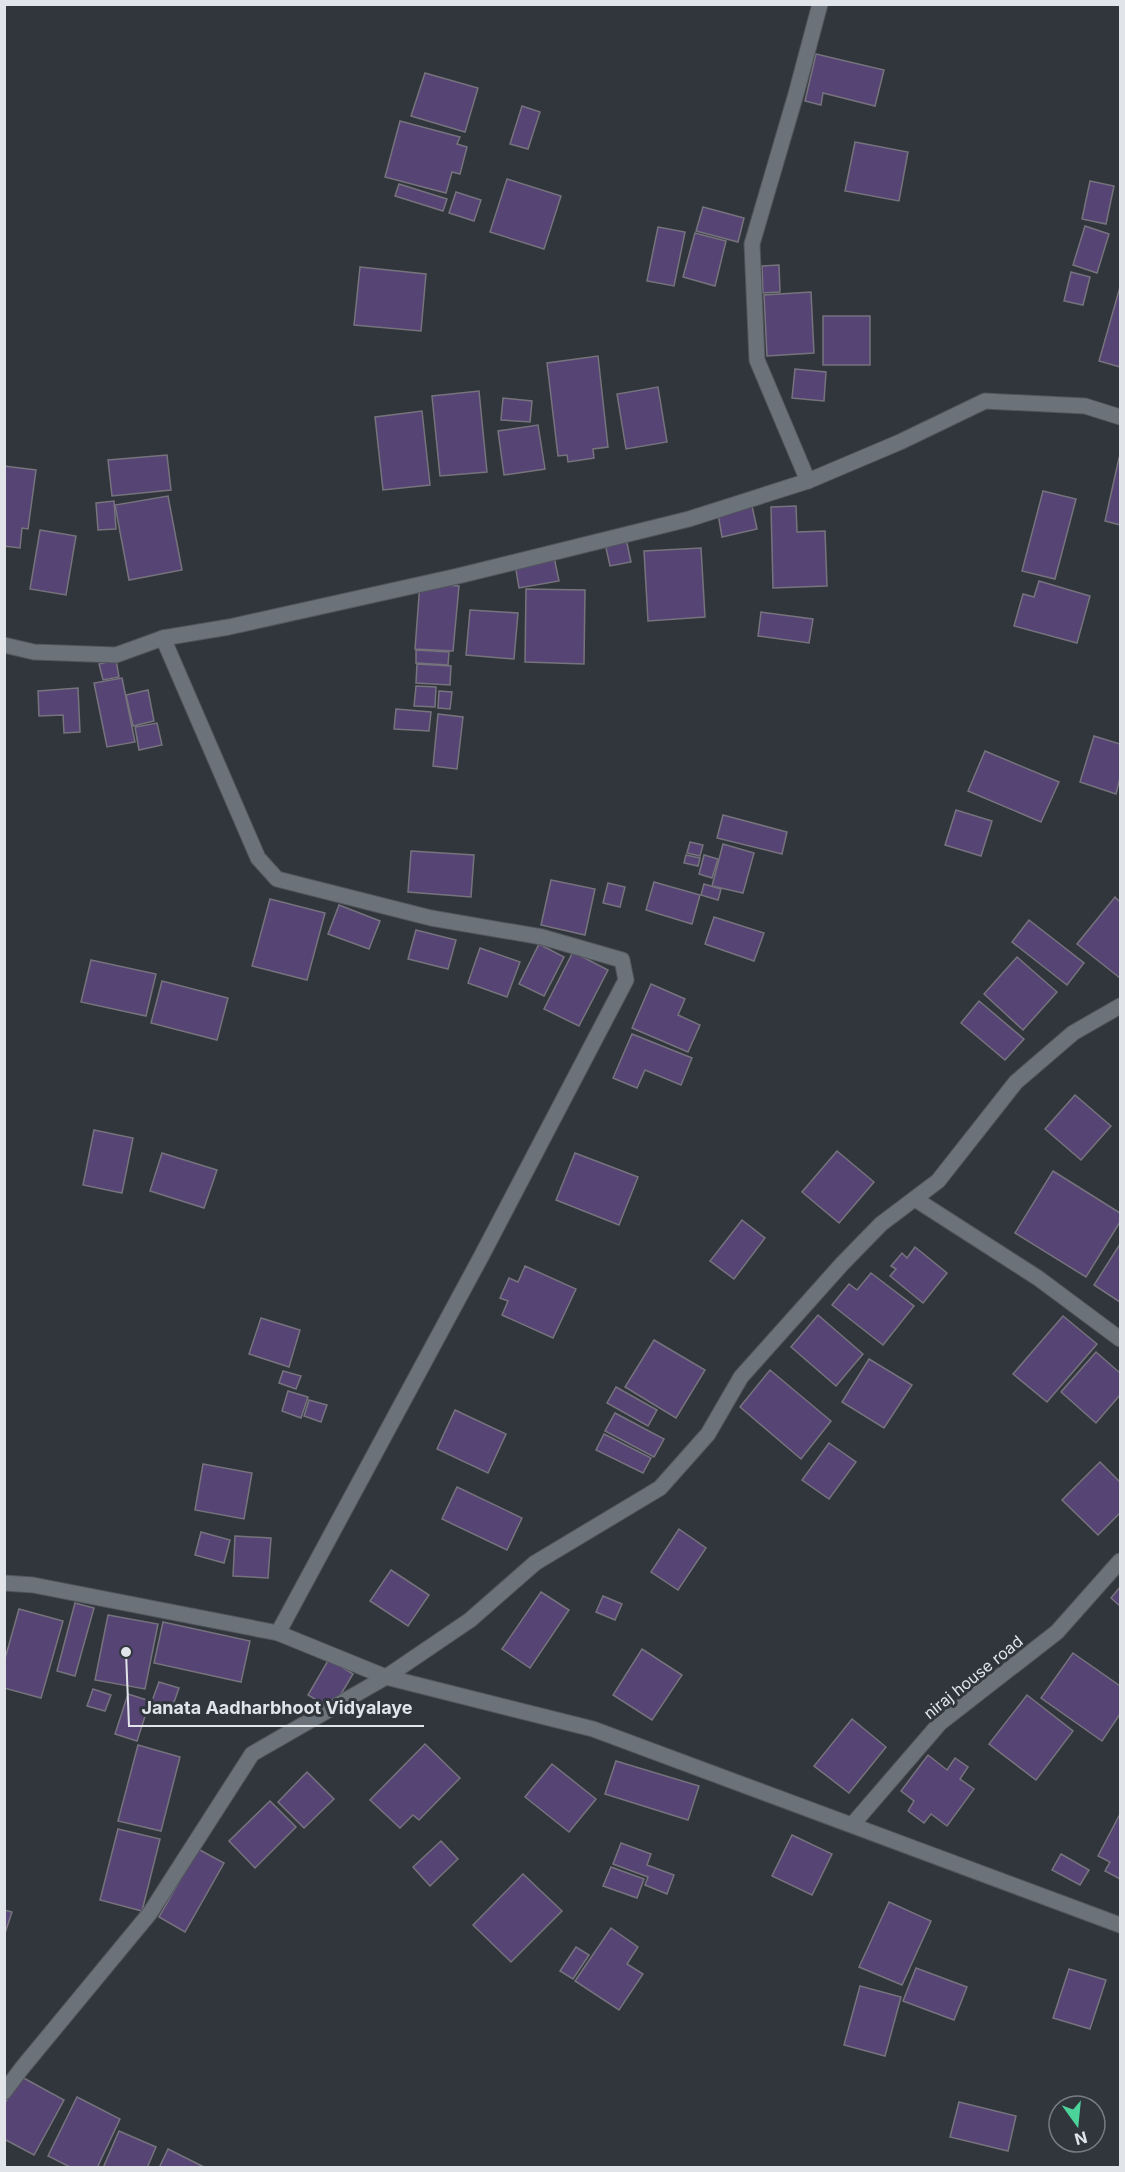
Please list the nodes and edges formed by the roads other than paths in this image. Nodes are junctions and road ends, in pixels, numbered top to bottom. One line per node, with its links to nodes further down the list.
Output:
1 (820, 4): 3 (street)
2 (1120, 417): 3 (street)
3 (808, 481): 4 (street)
4 (163, 638): 5 (street); 11 (street)
5 (4, 645)
6 (1120, 1006): 7 (street)
7 (915, 1199): 8 (street); 12 (street)
8 (1120, 1339)
9 (1120, 1561): 13 (street, niraj house road)
10 (4, 1583): 11 (street)
11 (278, 1633): 12 (street)
12 (386, 1677): 13 (street); 15 (street)
13 (852, 1825): 14 (street)
14 (1120, 1925)
15 (4, 2092)

